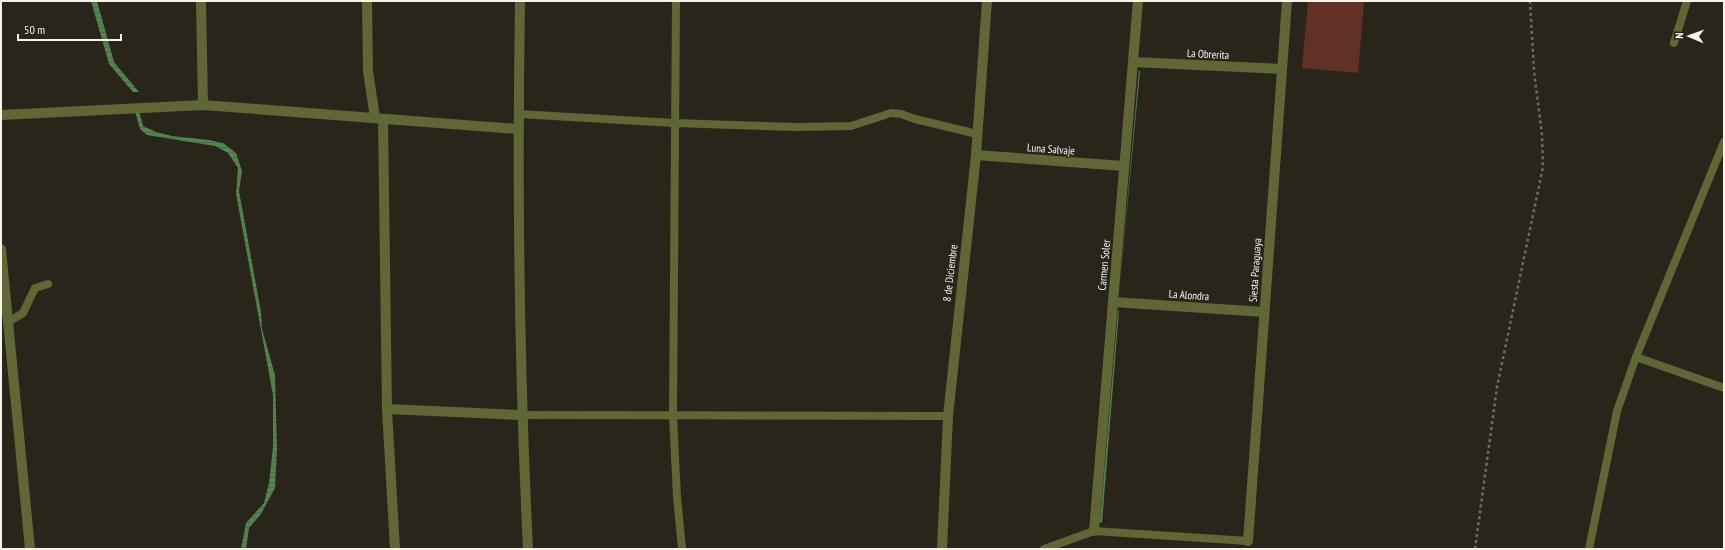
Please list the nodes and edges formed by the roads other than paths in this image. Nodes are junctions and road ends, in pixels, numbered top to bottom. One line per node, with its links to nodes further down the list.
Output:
1 (201, 1): 12 (street)
2 (366, 1): 15 (street)
3 (520, 1): 14 (street)
4 (676, 1): 16 (lane)
5 (987, 1): 18 (street, 8 de Diciembre)
6 (1138, 1): 10 (street, Carmen Soler)
7 (1287, 1): 11 (street, Siesta Paraguaya)
8 (1687, 1): 9 (lane)
9 (1674, 43)
10 (1133, 62): 11 (street, La Obrerita); 21 (street, Carmen Soler)
11 (1282, 70): 26 (street, Siesta Paraguaya)
12 (203, 105): 13 (street); 15 (street)
13 (1, 114)
14 (518, 114): 16 (lane); 17 (street)
15 (379, 118): 17 (street); 30 (street)
16 (674, 123): 18 (lane); 32 (lane)
17 (518, 129): 31 (street)
18 (977, 134): 20 (street, 8 de Diciembre)
19 (1724, 142): 28 (lane)
20 (976, 155): 21 (street, Luna Salvaje); 33 (street, 8 de Diciembre)
21 (1124, 166): 25 (street, Carmen Soler)
22 (1, 249): 23 (street)
23 (2, 267): 27 (street)
24 (48, 284): 27 (lane)
25 (1113, 302): 26 (street, La Alondra); 34 (street, Carmen Soler)
26 (1264, 312): 35 (street, Siesta Paraguaya)
27 (8, 322): 36 (street)
28 (1636, 357): 29 (lane); 42 (lane)
29 (1724, 388)
30 (387, 409): 31 (street); 37 (street)
31 (521, 415): 32 (lane); 38 (street)
32 (673, 415): 33 (lane); 39 (lane)
33 (948, 416): 40 (street, 8 de Diciembre)
34 (1094, 531): 35 (lane); 41 (lane)
35 (1248, 541)
36 (30, 549)
37 (395, 549)
38 (528, 549)
39 (682, 549)
40 (942, 549)
41 (1044, 549)
42 (1589, 549)

